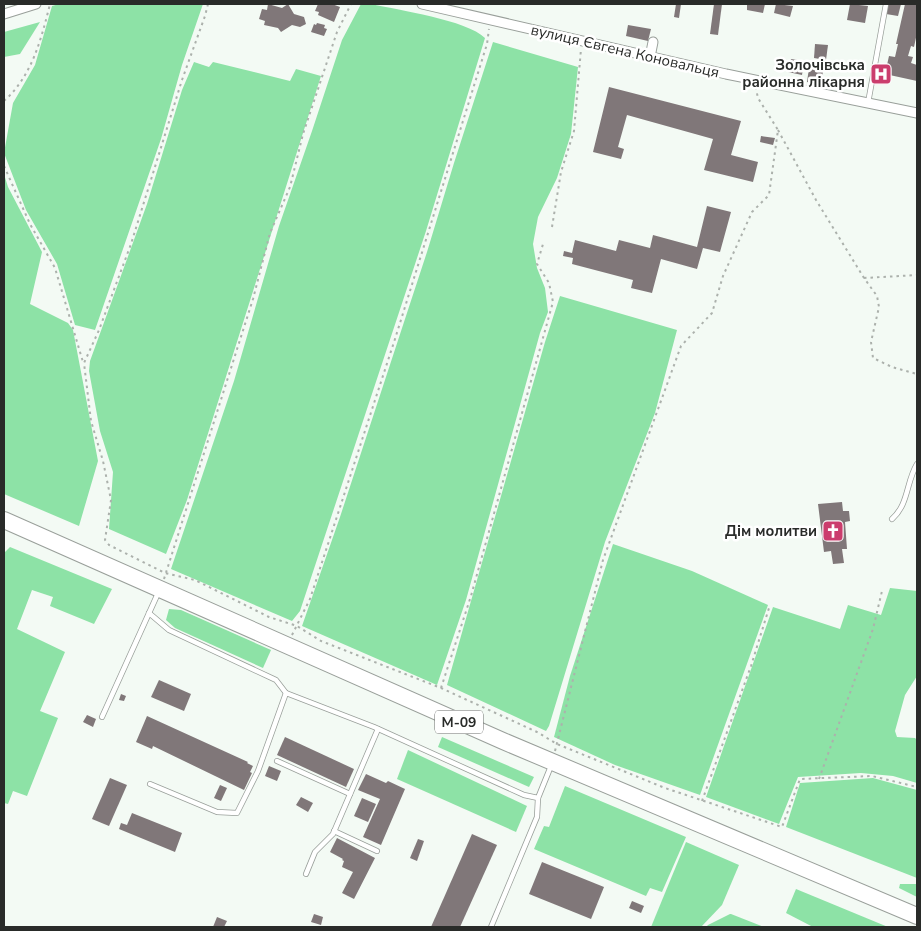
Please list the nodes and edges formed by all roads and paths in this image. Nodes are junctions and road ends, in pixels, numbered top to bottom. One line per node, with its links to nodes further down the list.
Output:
1 (36, 4): 7 (street)
2 (50, 4): 13 (path)
3 (208, 4): 22 (path)
4 (350, 4): 27 (path)
5 (422, 4): 8 (street, вулиця Євгена Коновальця)
6 (886, 4): 14 (lane)
7 (4, 14)
8 (491, 20): 9 (street, вулиця Євгена Коновальця); 32 (path)
9 (581, 42): 11 (street, вулиця Євгена Коновальця); 18 (path)
10 (653, 42): 11 (street)
11 (650, 57): 12 (street, вулиця Євгена Коновальця)
12 (754, 80): 14 (street, вулиця Євгена Коновальця); 16 (path)
13 (4, 101)
14 (868, 103): 15 (street, вулиця Євгена Коновальця)
15 (917, 113)
16 (778, 130): 21 (path); 38 (path)
17 (4, 166): 22 (path)
18 (552, 227)
19 (543, 244): 34 (path)
20 (917, 275): 21 (path)
21 (864, 278): 23 (path)
22 (84, 363): 27 (path)
23 (917, 374)
24 (917, 464): 25 (lane)
25 (892, 519)
26 (4, 520): 28 (highway, М-09)
27 (165, 573): 28 (path); 32 (path)
28 (160, 590): 31 (lane); 33 (highway, М-09)
29 (882, 591): 41 (path)
30 (769, 608): 46 (path)
31 (149, 614): 35 (lane); 36 (lane)
32 (297, 626): 33 (path); 34 (path)
33 (287, 646): 40 (highway, М-09)
34 (441, 688): 38 (path)
35 (286, 692): 37 (lane); 42 (lane)
36 (102, 717)
37 (378, 729): 44 (lane); 45 (lane)
38 (557, 744): 40 (path); 46 (path)
39 (277, 761): 44 (lane)
40 (553, 762): 45 (lane); 50 (highway, М-09)
41 (818, 779): 43 (path); 46 (path)
42 (150, 784)
43 (917, 787)
44 (350, 794): 47 (lane)
45 (538, 798): 51 (lane)
46 (702, 801)
47 (334, 831): 48 (lane); 49 (lane)
48 (377, 850)
49 (306, 874)
50 (917, 916)
51 (491, 927)

